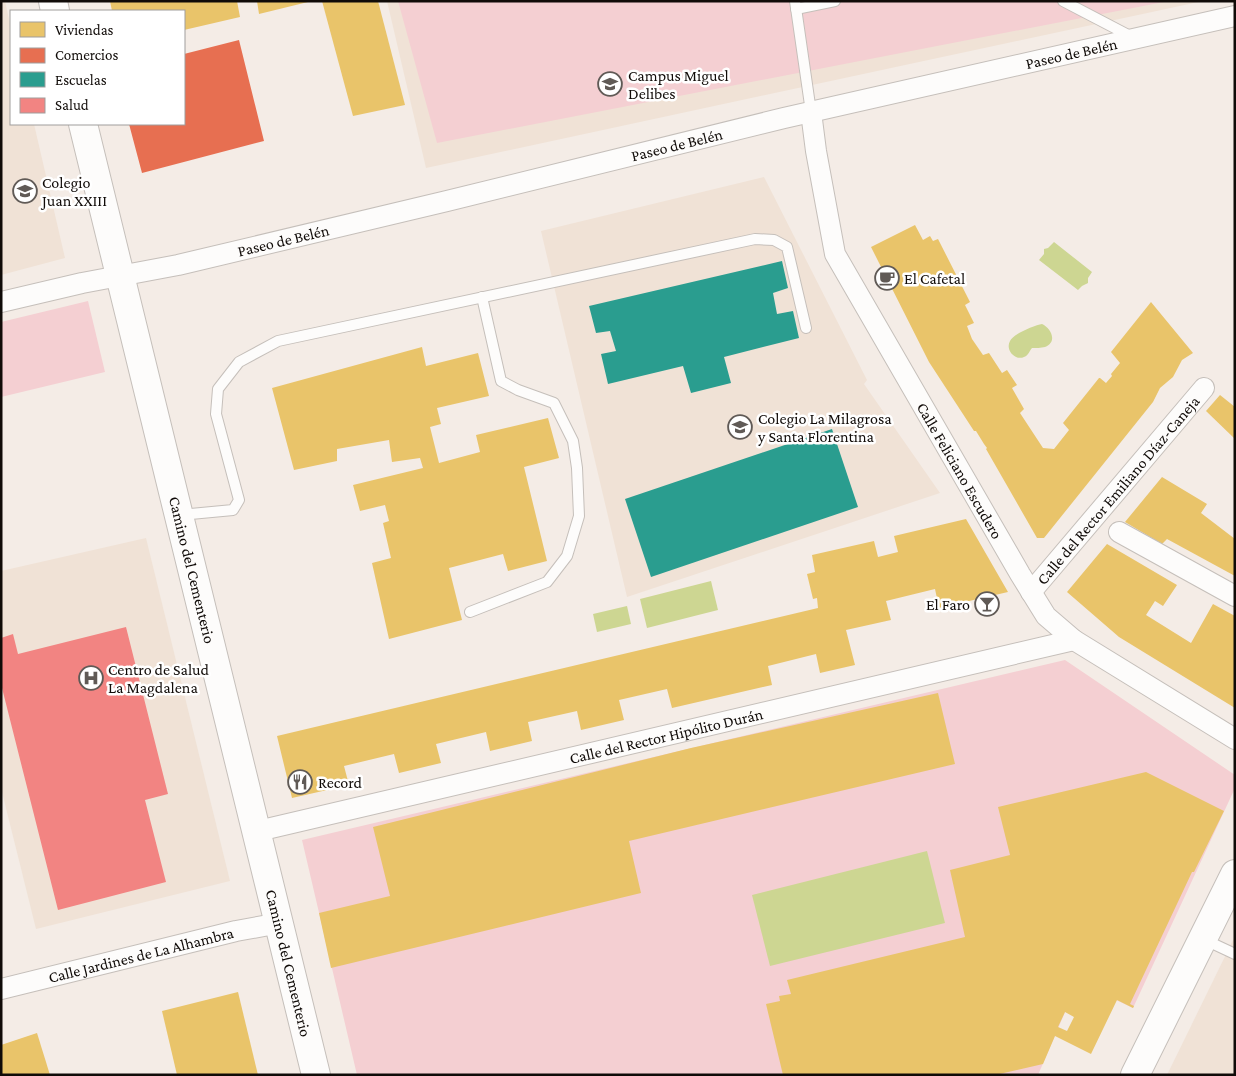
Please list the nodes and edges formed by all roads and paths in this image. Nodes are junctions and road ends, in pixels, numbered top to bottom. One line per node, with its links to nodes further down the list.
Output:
1 (835, 1): 3 (lane)
2 (1063, 1): 5 (lane)
3 (796, 5): 6 (lane)
4 (1235, 16): 5 (street, Paseo de Belén)
5 (1133, 38): 6 (street, Paseo de Belén)
6 (811, 112): 8 (street, Paseo de Belén); 15 (street, Calle Feliciano Escudero)
7 (83, 125): 8 (main road, Camino del Cementerio)
8 (120, 277): 10 (street, Paseo de Belén); 13 (main road, Camino del Cementerio)
9 (482, 297): 11 (lane); 13 (lane); 17 (lane)
10 (1, 302)
11 (806, 328)
12 (1204, 388): 15 (street, Calle del Rector Emiliano Díaz-Caneja)
13 (179, 515): 20 (main road, Camino del Cementerio)
14 (1119, 532): 16 (street)
15 (1031, 592): 18 (street, Calle Feliciano Escudero)
16 (1235, 596)
17 (470, 612)
18 (1074, 640): 19 (street, Calle Feliciano Escudero); 20 (street, Calle del Rector Hipólito Durán)
19 (1235, 738)
20 (258, 831): 22 (main road, Camino del Cementerio)
21 (1235, 874): 23 (main road)
22 (280, 923): 25 (street, Calle Jardines de La Alhambra); 26 (main road, Camino del Cementerio)
23 (1202, 939): 24 (lane); 27 (main road)
24 (1235, 954)
25 (1, 989)
26 (316, 1075)
27 (1135, 1075)

